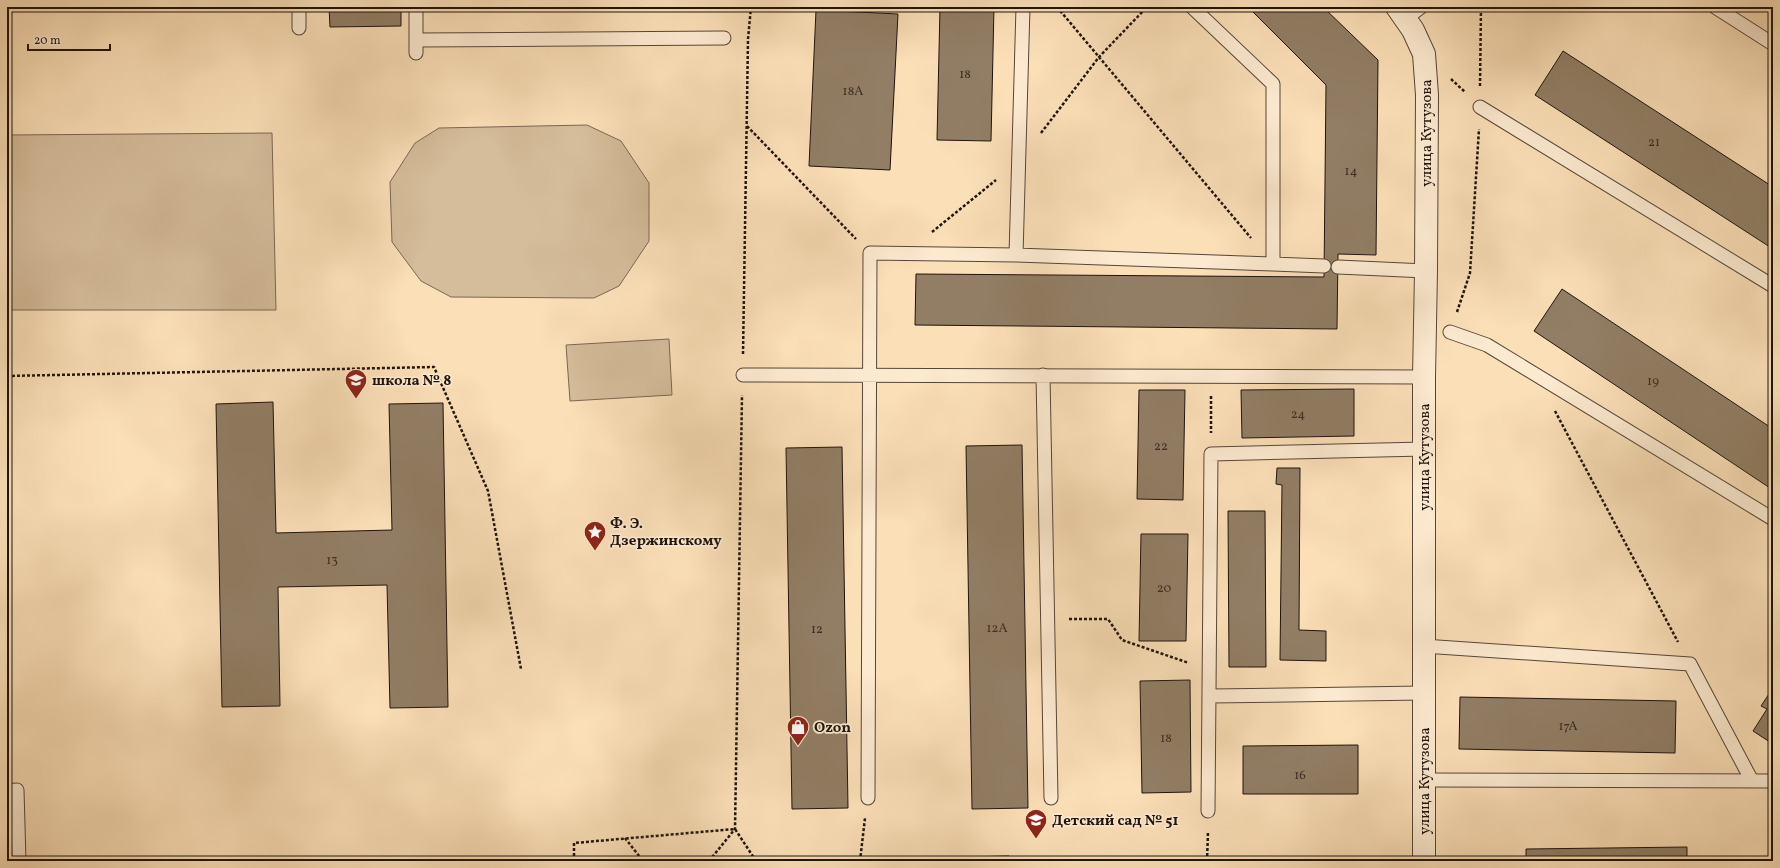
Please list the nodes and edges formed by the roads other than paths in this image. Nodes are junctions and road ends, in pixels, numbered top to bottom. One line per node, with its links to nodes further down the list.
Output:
1 (299, 7): 7 (lane)
2 (416, 7): 8 (lane)
3 (1023, 7): 11 (lane)
4 (1192, 7): 12 (lane)
5 (1715, 7): 9 (lane)
6 (1408, 11): 15 (street, улица Кутузова)
7 (299, 28)
8 (724, 38)
9 (1773, 44)
10 (1480, 106): 16 (lane)
11 (1016, 255): 12 (lane); 18 (lane)
12 (1273, 264): 13 (lane)
13 (1324, 266)
14 (1338, 267): 15 (lane)
15 (1426, 271): 21 (street, улица Кутузова)
16 (1773, 286)
17 (1450, 332): 23 (lane)
18 (868, 374): 19 (lane); 20 (lane); 31 (lane)
19 (743, 375)
20 (1043, 375): 21 (lane); 32 (lane)
21 (1424, 377): 22 (street, улица Кутузова)
22 (1424, 449): 24 (street, улица Кутузова); 26 (lane)
23 (1773, 520)
24 (1423, 646): 25 (street, улица Кутузова); 28 (lane)
25 (1424, 692): 26 (lane); 27 (street, улица Кутузова)
26 (1210, 696): 33 (lane)
27 (1423, 780): 28 (lane); 35 (street, улица Кутузова)
28 (1752, 781): 29 (lane)
29 (1773, 781)
30 (7, 791): 34 (lane)
31 (868, 798)
32 (1050, 798)
33 (1208, 811)
34 (19, 861)
35 (1424, 861)

